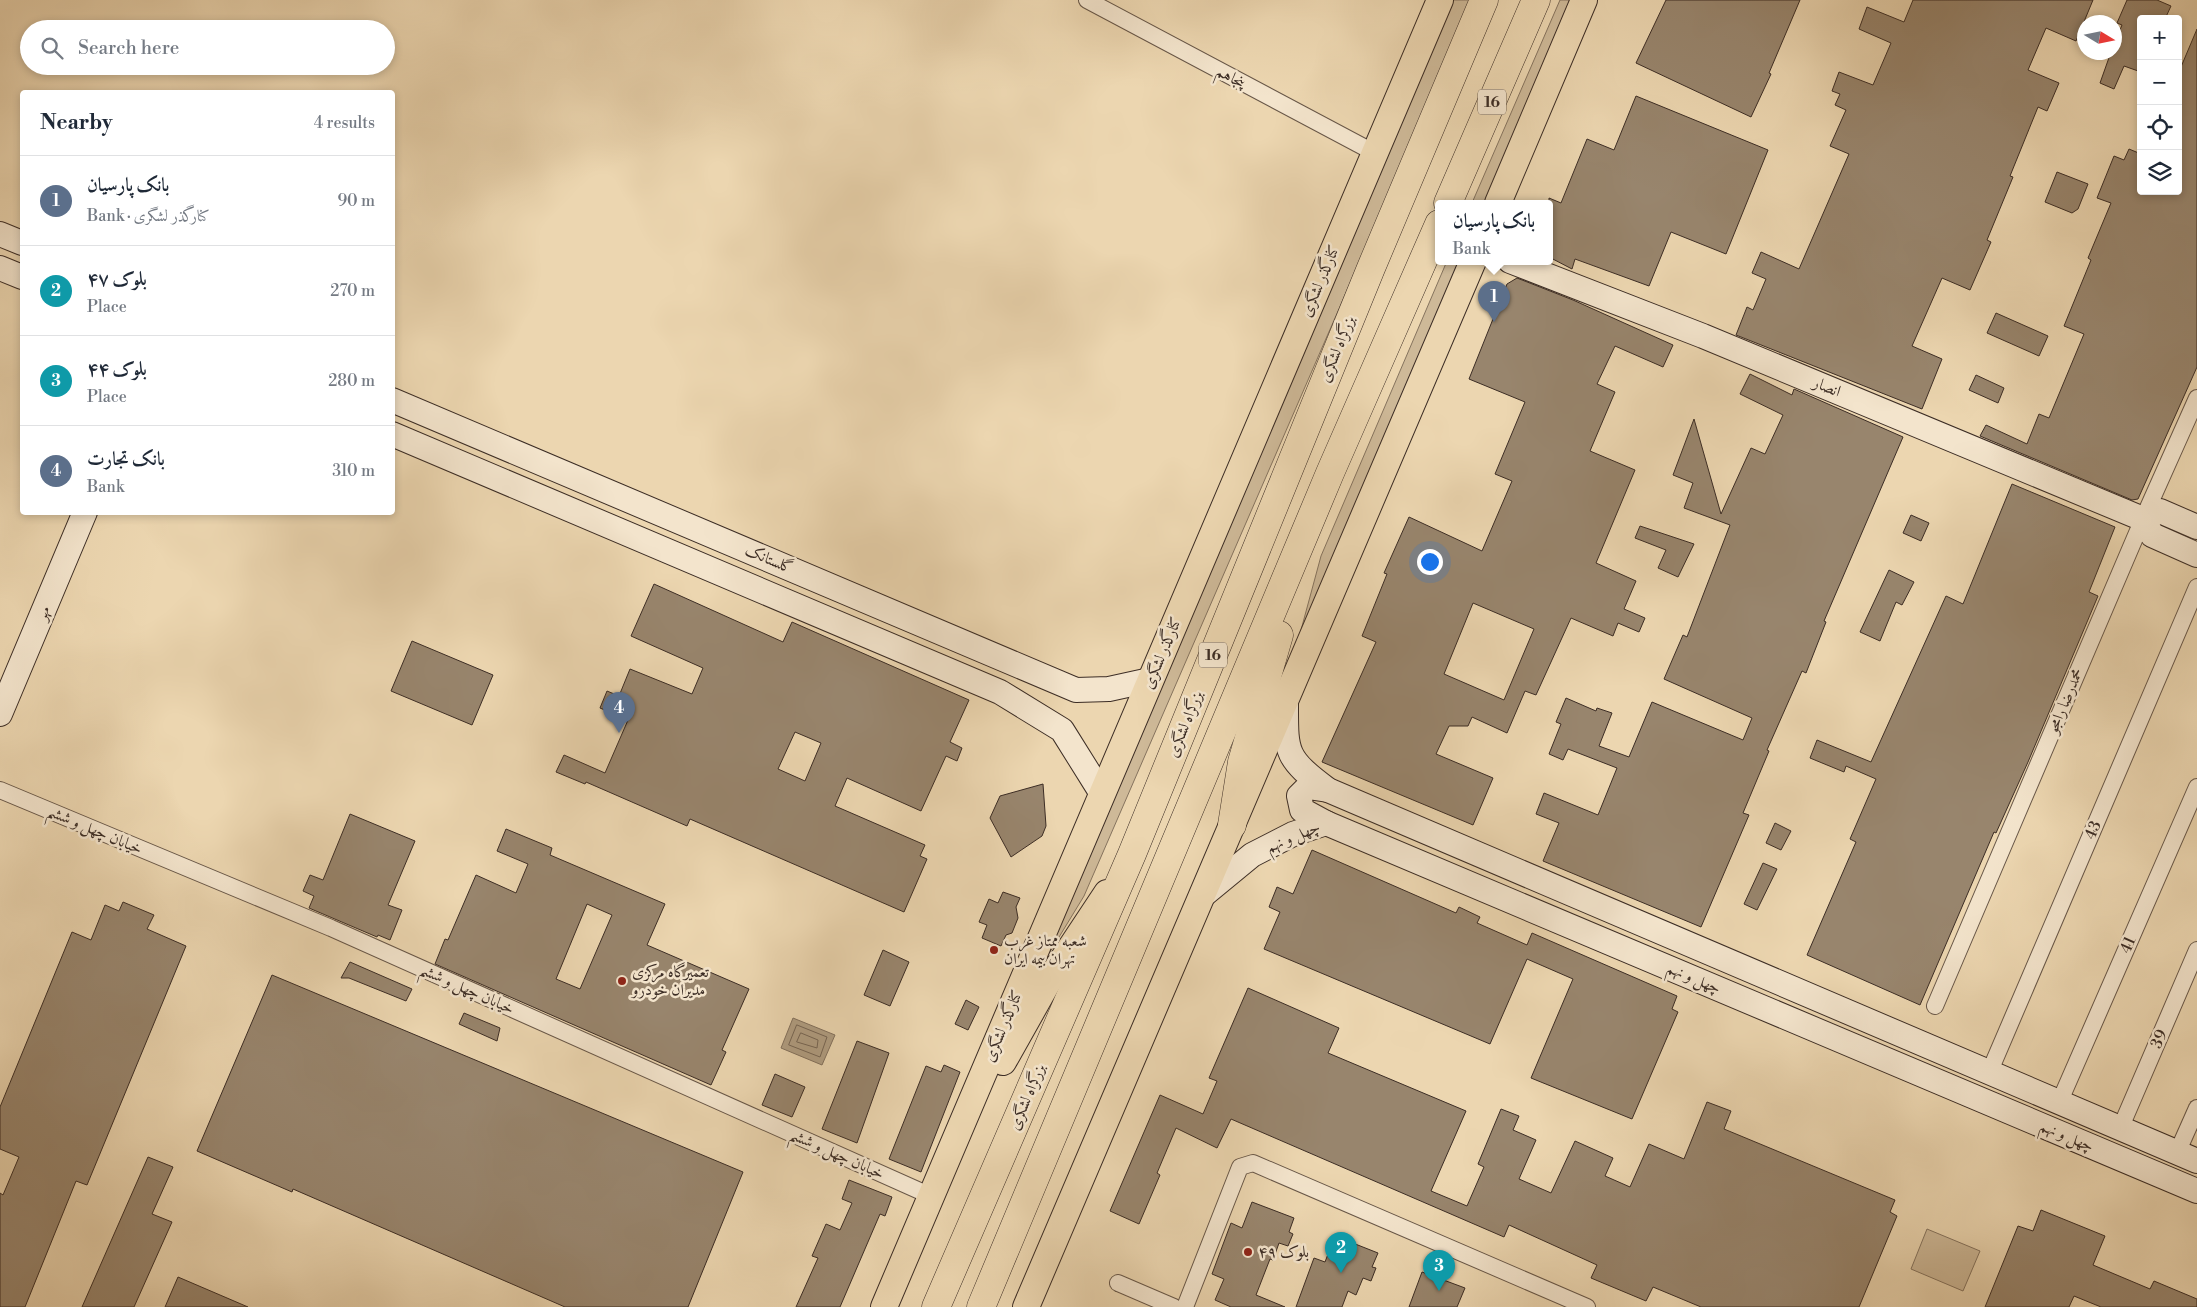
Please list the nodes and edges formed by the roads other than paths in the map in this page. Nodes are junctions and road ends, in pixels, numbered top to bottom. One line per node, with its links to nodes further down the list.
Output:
1 (1087, 0): 6 (street, پنجاهم)
2 (1440, 0): 6 (main road, کنارگذر لشگری)
3 (1484, 0): 34 (highway, بزرگراه لشگری / 16)
4 (1536, 0): 7 (highway, 16)
5 (1584, 0): 8 (main road)
6 (1375, 153): 25 (main road, کنارگذر لشگری)
7 (1449, 200)
8 (1499, 200)
9 (1435, 233): 19 (highway, 16)
10 (0, 234): 11 (street)
11 (20, 242)
12 (1471, 265): 26 (main road)
13 (1520, 265): 21 (street, انصار)
14 (0, 268): 15 (street)
15 (20, 276)
16 (2197, 398): 21 (street, محمدرضا رامجو)
17 (395, 401): 25 (street, گلستانک)
18 (395, 435): 31 (street, گلستانک)
19 (1316, 507): 33 (highway); 49 (highway, 16)
20 (84, 515): 27 (street, مهر)
21 (2143, 518): 22 (street); 23 (street); 37 (street, محمدرضا رامجو)
22 (2197, 527)
23 (2197, 555)
24 (2197, 587): 38 (street, 43)
25 (1150, 680): 31 (main road, کنارگذر لشگری)
26 (1286, 698): 30 (street, چهل و نهم); 33 (main road)
27 (0, 714)
28 (2197, 787): 39 (street, 41)
29 (0, 790): 43 (street, خیابان چهل و ششم)
30 (1328, 790): 32 (street); 38 (street, چهل و نهم)
31 (1102, 794): 43 (main road, کنارگذر لشگری)
32 (1326, 823): 35 (street, چهل و نهم); 44 (street, چهل و نهم)
33 (1232, 824): 35 (main road)
34 (1132, 854): 43 (main road); 48 (highway, بزرگراه لشگری / 16)
35 (1201, 897): 46 (main road)
36 (2197, 950): 41 (street, 39)
37 (1935, 1006)
38 (1988, 1073): 39 (street, چهل و نهم)
39 (2059, 1103): 41 (street, چهل و نهم)
40 (2197, 1108): 42 (street)
41 (2120, 1129): 42 (street, چهل و نهم)
42 (2187, 1157)
43 (935, 1185): 47 (main road, کنارگذر لشگری)
44 (2197, 1191)
45 (1118, 1283): 50 (street)
46 (1027, 1303)
47 (884, 1307)
48 (936, 1307)
49 (981, 1307)
50 (1174, 1307)
51 (1185, 1307): 52 (street)
52 (1587, 1307)

